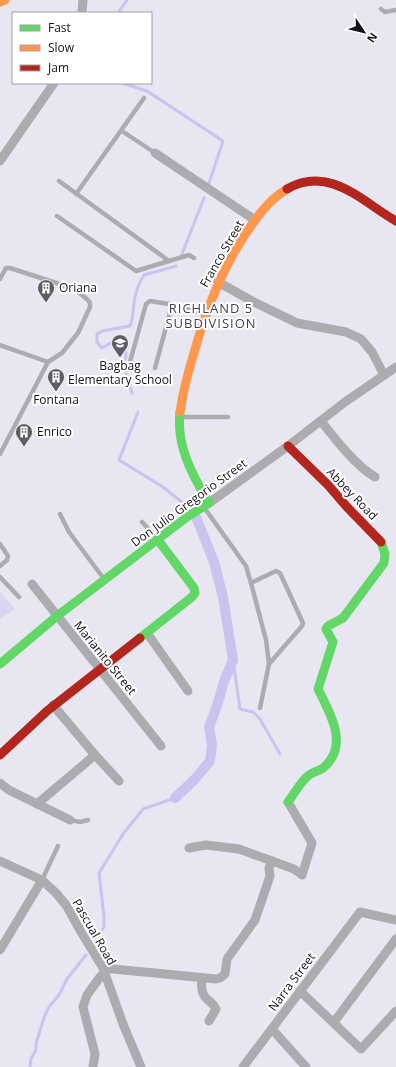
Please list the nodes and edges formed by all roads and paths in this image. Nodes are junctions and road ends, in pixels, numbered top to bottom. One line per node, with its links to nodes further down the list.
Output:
1 (4, 0): 3 (street)
2 (83, 0): 6 (street)
3 (0, 2)
4 (381, 9): 5 (lane)
5 (396, 10)
6 (82, 12)
7 (53, 84): 11 (street)
8 (144, 98): 9 (lane)
9 (122, 131): 10 (lane); 13 (lane)
10 (156, 153): 15 (street)
11 (0, 161)
12 (59, 181): 13 (lane)
13 (76, 194): 18 (lane)
14 (57, 216): 18 (lane)
15 (255, 220): 16 (street, Franco Street); 20 (street, Franco Street)
16 (396, 220)
17 (194, 258): 18 (lane)
18 (169, 261)
19 (213, 270): 20 (lane)
20 (220, 278): 23 (street, Franco Street); 29 (street)
21 (0, 279): 25 (lane)
22 (172, 305): 23 (lane); 27 (lane); 28 (lane)
23 (205, 314): 30 (street, Franco Street)
24 (0, 345): 25 (lane)
25 (48, 362): 34 (lane)
26 (396, 367): 29 (street, Don Julio Gregorio Street)
27 (155, 368)
28 (128, 369)
29 (384, 375): 32 (street, Don Julio Gregorio Street)
30 (180, 417): 31 (lane); 36 (street, Franco Street)
31 (228, 417)
32 (320, 421): 33 (street, Don Julio Gregorio Street); 35 (street)
33 (288, 446): 36 (street, Don Julio Gregorio Street); 66 (street, Abbey Road)
34 (0, 454)
35 (375, 477)
36 (206, 505): 39 (street, Don Julio Gregorio Street); 44 (lane)
37 (60, 514): 43 (lane)
38 (142, 522): 39 (lane)
39 (158, 540): 43 (street, Don Julio Gregorio Street); 48 (street)
40 (0, 544): 41 (lane)
41 (0, 566)
42 (0, 577): 46 (lane)
43 (104, 580): 47 (street, Don Julio Gregorio Street)
44 (251, 583): 50 (lane); 50 (lane)
45 (32, 584): 47 (street, Marianito Street)
46 (19, 597)
47 (57, 616): 49 (street, Don Julio Gregorio Street); 51 (street, Marianito Street)
48 (147, 633): 51 (street); 52 (street)
49 (0, 664)
50 (269, 664): 54 (lane)
51 (98, 669): 53 (street); 55 (street, Marianito Street)
52 (188, 691)
53 (53, 705): 56 (street); 57 (street)
54 (260, 708)
55 (161, 746)
56 (0, 755)
57 (95, 755): 58 (street); 60 (street)
58 (119, 781)
59 (0, 783): 60 (street)
60 (37, 804): 61 (street)
61 (70, 820): 62 (lane)
62 (88, 820)
63 (58, 846): 67 (lane)
64 (189, 848): 66 (street)
65 (0, 861): 67 (street, Pascual Road)
66 (272, 861): 72 (street)
67 (42, 880): 70 (street); 71 (street, Pascual Road)
68 (396, 920): 73 (street, Narra Street)
69 (396, 939): 76 (street)
70 (0, 950)
71 (104, 970): 72 (street); 78 (street); 79 (street, Pascual Road)
72 (202, 978): 75 (street)
73 (300, 991): 76 (street); 77 (street, Narra Street)
74 (396, 1011): 76 (street)
75 (210, 1021)
76 (334, 1022)
77 (272, 1029): 80 (street, Narra Street); 81 (street)
78 (93, 1067)
79 (142, 1067)
80 (243, 1067)
81 (306, 1067)

